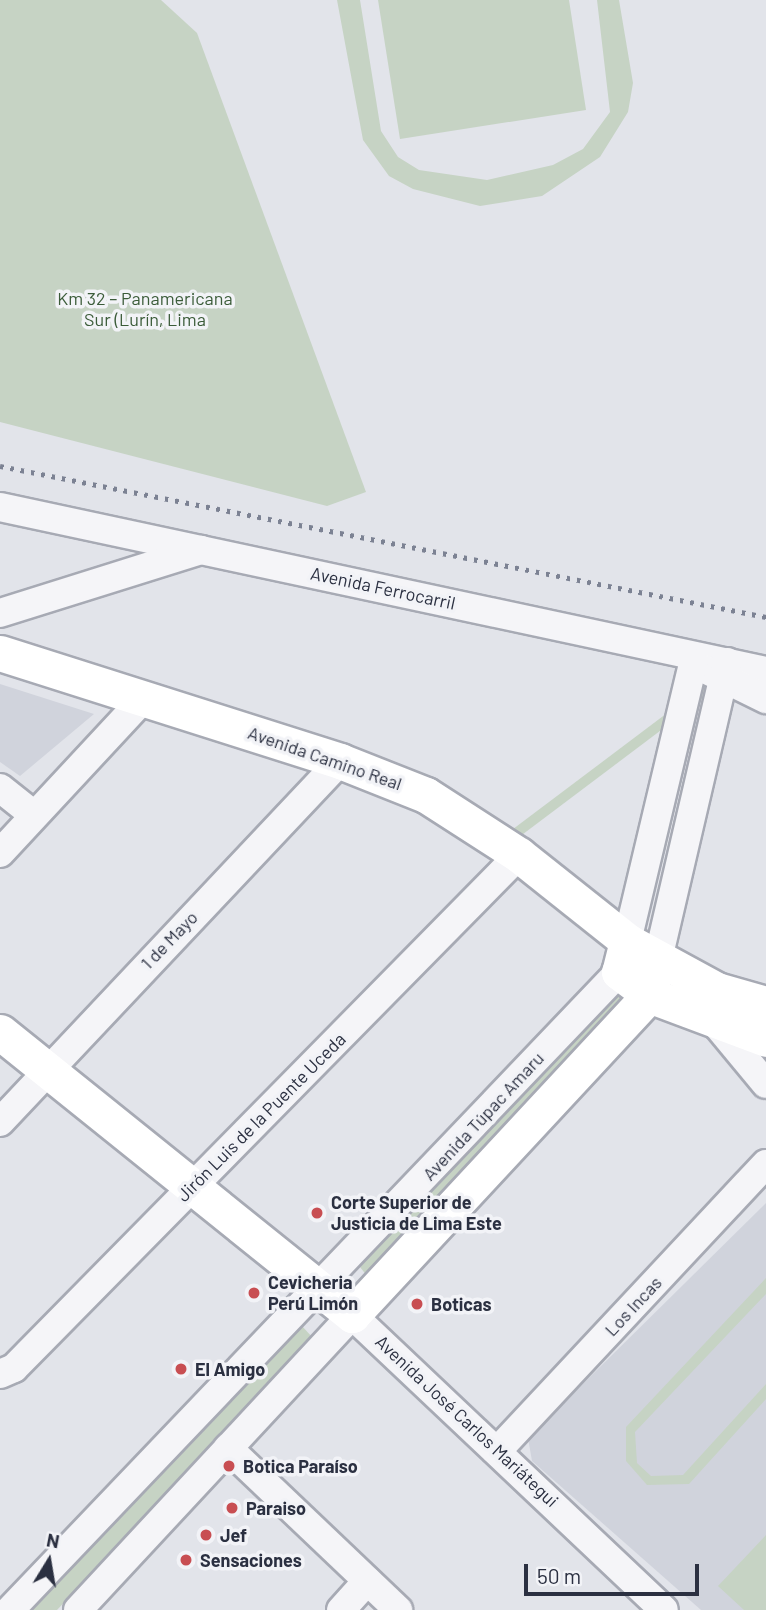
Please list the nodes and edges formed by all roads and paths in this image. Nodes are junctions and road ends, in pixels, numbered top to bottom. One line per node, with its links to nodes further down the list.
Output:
1 (0, 507): 2 (street, Avenida Ferrocarril)
2 (201, 549): 3 (street); 4 (street, Avenida Ferrocarril)
3 (0, 614)
4 (657, 646): 6 (street); 7 (street, Avenida Ferrocarril)
5 (0, 653): 9 (main road, Avenida Camino Real)
6 (692, 663): 7 (street); 16 (street)
7 (725, 670): 8 (street, Avenida Ferrocarril); 10 (street); 17 (street)
8 (766, 671)
9 (144, 698): 11 (main road, Avenida Camino Real); 13 (street)
10 (766, 699)
11 (340, 761): 15 (main road, Avenida Camino Real); 24 (street, 1 de Mayo)
12 (0, 788): 13 (street)
13 (34, 815): 14 (street)
14 (0, 853)
15 (519, 855): 16 (main road, Avenida Camino Real); 28 (street, Jirón Luis de la Puente Uceda)
16 (623, 956): 17 (main road, Avenida Camino Real); 19 (main road, Avenida Camino Real); 29 (street, Avenida Túpac Amaru)
17 (658, 959): 18 (main road, Avenida Camino Real); 19 (main road)
18 (717, 990): 20 (main road, Avenida Camino Real); 21 (street)
19 (649, 995): 21 (main road, Avenida Camino Real); 30 (main road)
20 (766, 1004)
21 (718, 1026): 23 (main road, Avenida Camino Real); 25 (street)
22 (0, 1032): 24 (main road, Avenida José Carlos Mariátegui)
23 (766, 1039)
24 (48, 1068): 26 (street, 1 de Mayo); 28 (main road, Avenida José Carlos Mariátegui)
25 (766, 1084)
26 (0, 1122)
27 (766, 1164): 33 (street, Los Incas)
28 (193, 1186): 29 (main road, Avenida José Carlos Mariátegui); 31 (street, Jirón Luis de la Puente Uceda)
29 (320, 1289): 30 (main road, Avenida José Carlos Mariátegui); 35 (street, Avenida Túpac Amaru)
30 (352, 1315): 32 (street); 33 (street, Avenida José Carlos Mariátegui)
31 (5, 1375)
32 (228, 1448): 34 (street); 36 (street)
33 (499, 1448): 39 (street, Avenida José Carlos Mariátegui)
34 (367, 1581): 37 (street); 38 (street)
35 (10, 1610)
36 (78, 1610)
37 (341, 1610)
38 (398, 1610)
39 (664, 1610)

